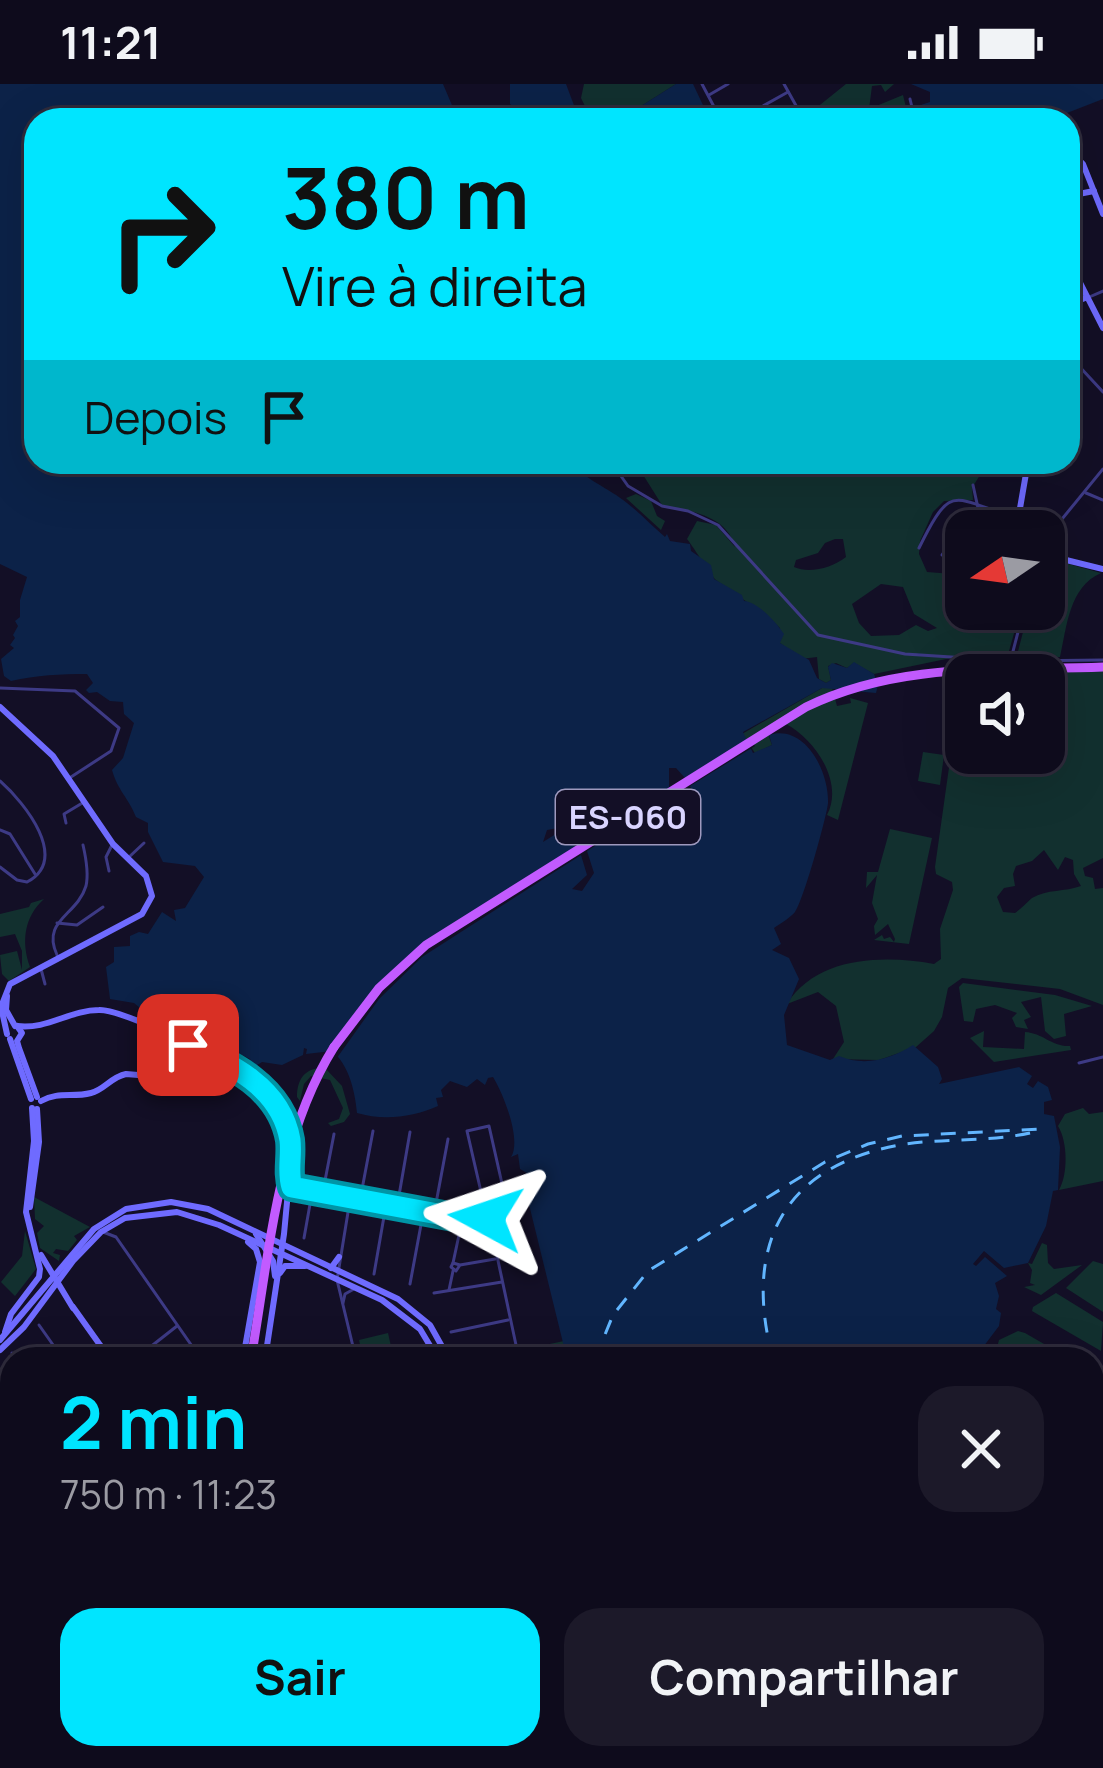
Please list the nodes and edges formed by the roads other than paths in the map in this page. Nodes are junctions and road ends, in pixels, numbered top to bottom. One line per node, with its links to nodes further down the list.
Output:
1 (702, 84): 5 (street)
2 (728, 84): 5 (street)
3 (784, 84): 4 (street)
4 (788, 92): 8 (street); 9 (street)
5 (708, 95): 7 (street)
6 (910, 99): 10 (street)
7 (715, 108)
8 (764, 108)
9 (797, 108)
10 (912, 108)
11 (1080, 161): 12 (street)
12 (1094, 190): 13 (street); 14 (street)
13 (1080, 193)
14 (1103, 214)
15 (1080, 287): 17 (street)
16 (1103, 291): 17 (street)
17 (1085, 298): 18 (street); 19 (street)
18 (1080, 300)
19 (1103, 328)
20 (1080, 367): 21 (street)
21 (1103, 392)
22 (1103, 469): 26 (street)
23 (620, 474): 36 (street)
24 (1026, 474): 30 (street)
25 (973, 485): 28 (street)
26 (1084, 493): 27 (street); 31 (street)
27 (1103, 500)
28 (979, 508): 29 (street); 32 (street); 33 (street)
29 (988, 510)
30 (1020, 510)
31 (1065, 516)
32 (919, 548)
33 (942, 555)
34 (1065, 559): 35 (street)
35 (1102, 566)
36 (945, 656)
37 (1065, 664): 38 (street)
38 (1103, 666): 136 (main road, ES-060, bridge)
39 (0, 688): 41 (street)
40 (3, 710): 41 (street)
41 (70, 778): 43 (street)
42 (0, 782): 55 (street)
43 (86, 801): 45 (street); 50 (street)
44 (9, 821): 46 (street)
45 (66, 823)
46 (0, 829): 47 (street)
47 (10, 834): 48 (street); 55 (street)
48 (0, 843)
49 (144, 843): 52 (street)
50 (113, 844): 52 (street); 54 (street)
51 (83, 845): 57 (street)
52 (127, 860): 58 (street)
53 (0, 867): 55 (street)
54 (109, 871)
55 (37, 876)
56 (103, 908): 57 (street)
57 (56, 923): 58 (street)
58 (59, 958): 59 (street)
59 (39, 969): 60 (street); 61 (street); 62 (street)
60 (45, 984)
61 (16, 1026): 62 (street); 62 (street); 65 (street)
62 (11, 1038): 67 (street)
63 (1103, 1057): 64 (street)
64 (1079, 1063)
65 (236, 1067): 66 (street); 72 (street)
66 (237, 1082): 67 (street); 91 (street)
67 (36, 1103): 96 (street)
68 (373, 1131): 80 (street)
69 (410, 1132): 83 (street)
70 (334, 1134): 76 (street)
71 (448, 1139): 85 (street)
72 (289, 1181): 74 (street); 77 (street)
73 (503, 1188): 78 (street); 78 (street); 81 (street)
74 (298, 1189): 75 (street); 77 (street)
75 (313, 1191): 76 (street); 92 (street)
76 (323, 1193): 79 (street)
77 (287, 1196): 93 (street)
78 (506, 1197): 81 (street)
79 (350, 1198): 80 (street); 97 (street)
80 (360, 1200): 82 (street)
81 (483, 1201): 87 (street)
82 (386, 1205): 83 (street); 102 (street)
83 (397, 1207): 84 (street)
84 (423, 1212): 85 (street); 107 (street)
85 (434, 1214): 86 (street)
86 (462, 1219): 87 (street); 100 (street)
87 (486, 1222): 98 (street)
88 (250, 1228): 91 (street); 94 (street); 99 (street)
89 (101, 1232): 90 (street); 99 (street); 123 (street)
90 (234, 1232): 94 (street); 114 (street)
91 (268, 1238): 93 (street); 94 (street)
92 (304, 1238)
93 (283, 1241): 95 (street); 103 (street)
94 (266, 1247): 95 (street); 109 (street)
95 (281, 1254): 101 (street); 104 (street)
96 (40, 1256): 99 (street); 105 (street); 118 (street)
97 (339, 1257): 103 (street)
98 (496, 1258): 100 (street); 106 (street)
99 (66, 1264): 105 (street); 113 (street)
100 (456, 1264): 110 (street)
101 (309, 1266): 103 (street); 104 (street)
102 (374, 1274)
103 (338, 1275): 108 (street); 115 (street); 140 (street)
104 (278, 1276): 109 (street)
105 (54, 1282): 112 (street); 112 (street); 113 (street); 116 (street); 125 (street)
106 (502, 1282): 110 (street); 121 (street)
107 (410, 1284)
108 (356, 1288): 115 (street); 139 (street)
109 (276, 1292): 117 (street)
110 (449, 1292): 111 (street)
111 (434, 1293)
112 (36, 1294): 124 (street)
113 (67, 1295): 116 (street)
114 (253, 1298): 119 (street); 120 (street)
115 (343, 1305): 138 (street)
116 (73, 1307): 132 (street)
117 (273, 1307): 119 (street); 128 (street)
118 (11, 1314): 124 (street); 129 (street)
119 (265, 1314): 120 (street)
120 (250, 1317): 126 (street)
121 (510, 1319): 127 (street); 141 (street)
122 (39, 1325): 131 (street)
123 (178, 1325): 133 (street); 134 (street)
124 (11, 1327): 125 (street); 129 (street)
125 (24, 1327): 130 (street)
126 (248, 1327): 128 (street); 135 (street)
127 (451, 1332)
128 (268, 1333): 137 (street)
129 (2, 1338)
130 (3, 1347)
131 (55, 1347)
132 (102, 1347)
133 (150, 1347)
134 (193, 1347)
135 (249, 1347)
136 (252, 1347)
137 (266, 1347)
138 (354, 1347)
139 (431, 1347)
140 (442, 1347)
141 (516, 1347)

